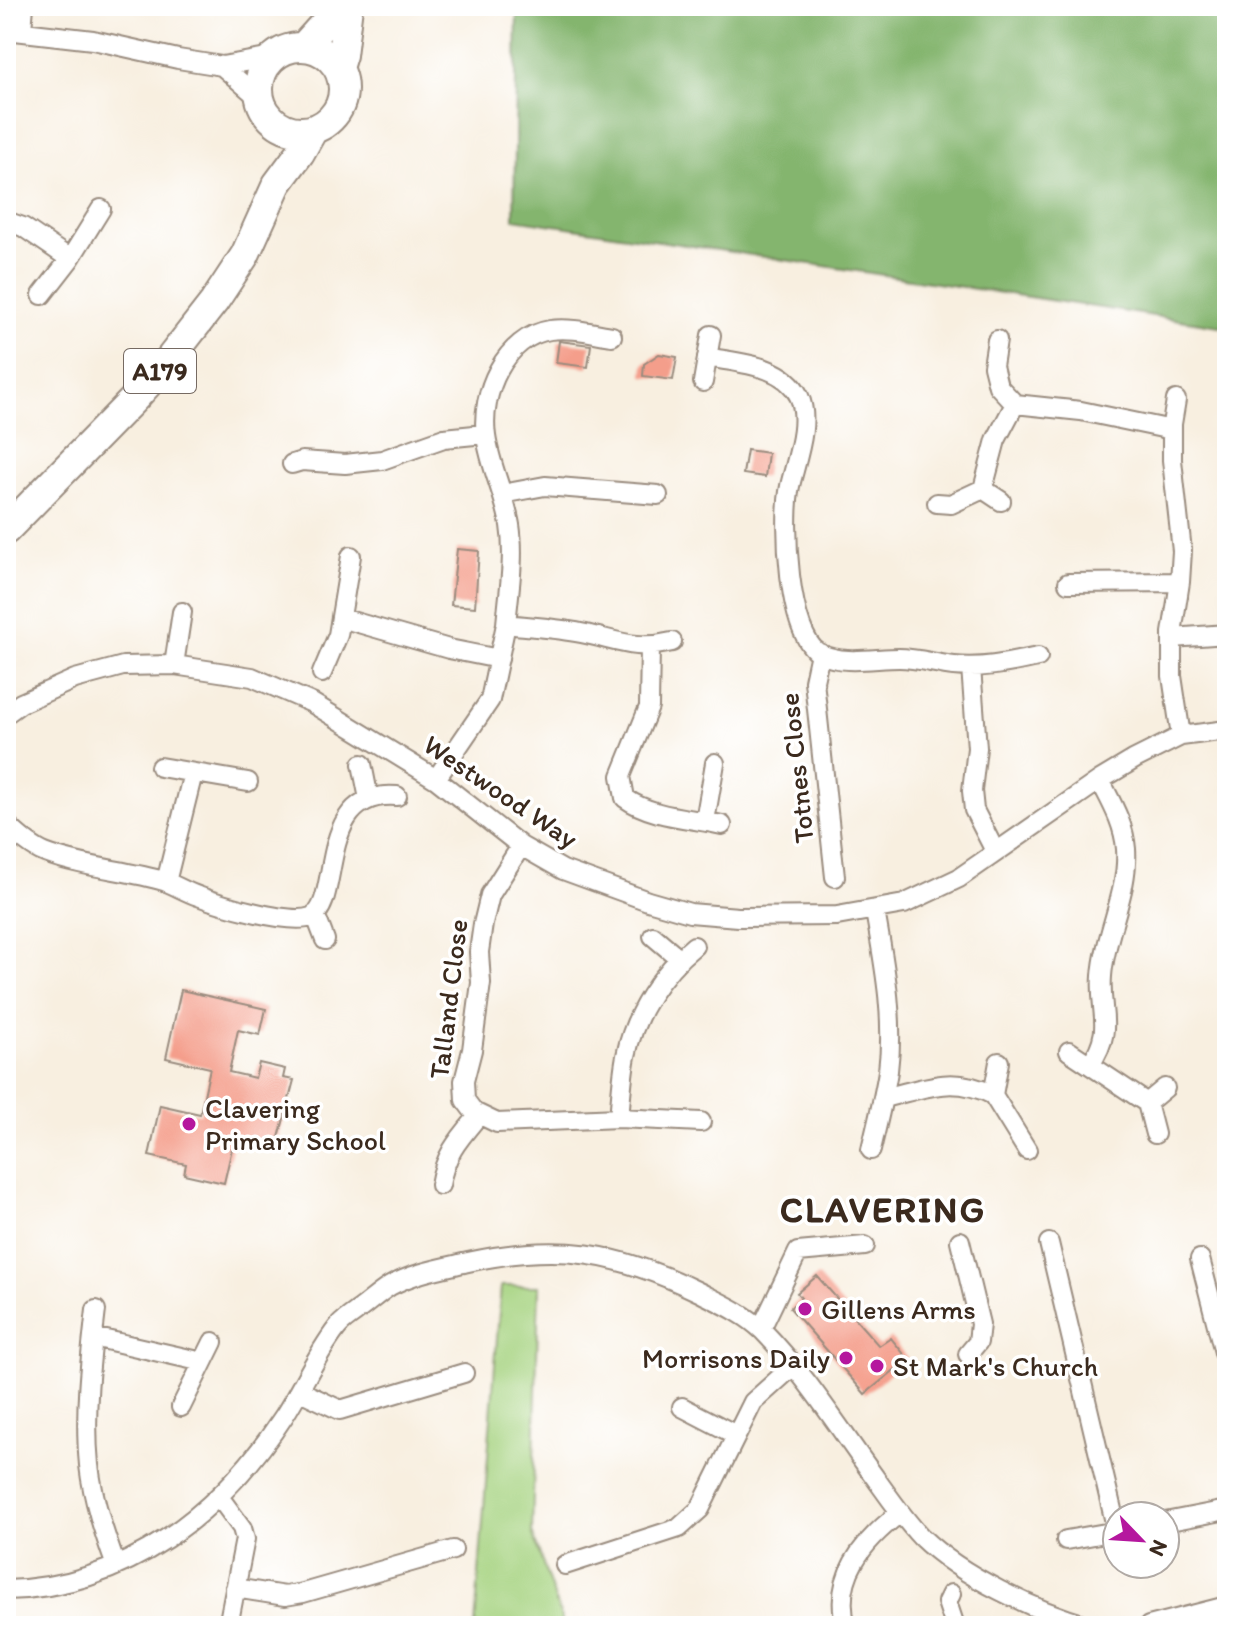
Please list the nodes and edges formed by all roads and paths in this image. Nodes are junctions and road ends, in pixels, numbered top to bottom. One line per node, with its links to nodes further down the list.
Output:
1 (24, 6): 4 (street)
2 (340, 6): 5 (highway)
3 (348, 6): 8 (highway)
4 (14, 30): 7 (street)
5 (304, 46): 6 (highway); 8 (highway)
6 (273, 57): 7 (street); 9 (highway)
7 (222, 66): 9 (street)
8 (338, 68): 10 (highway)
9 (267, 110): 10 (highway); 11 (highway)
10 (313, 130): 11 (highway)
11 (277, 184): 31 (highway, A179)
12 (101, 209): 14 (street)
13 (6, 221): 14 (street)
14 (70, 259): 15 (street)
15 (42, 295)
16 (711, 335): 19 (street)
17 (612, 336): 24 (street)
18 (997, 340): 22 (street)
19 (707, 357): 20 (street); 42 (street)
20 (703, 382)
21 (1176, 400): 23 (street)
22 (1015, 404): 23 (street); 26 (street)
23 (1172, 430): 33 (street)
24 (485, 434): 25 (street); 27 (street)
25 (292, 464)
26 (983, 489): 29 (street); 30 (street)
27 (502, 494): 28 (street); 37 (street)
28 (658, 495)
29 (1001, 501)
30 (937, 503)
31 (6, 530)
32 (351, 556): 36 (street)
33 (1180, 582): 34 (street); 39 (street)
34 (1068, 583)
35 (182, 612): 45 (street)
36 (341, 618): 44 (street); 47 (street)
37 (506, 624): 41 (street); 44 (street)
38 (1227, 634): 39 (street)
39 (1172, 638): 50 (street)
40 (672, 642): 41 (street)
41 (650, 647): 51 (street)
42 (820, 653): 46 (street); 63 (street, Totnes Close)
43 (1038, 657): 46 (street)
44 (499, 659): 55 (street)
45 (174, 665): 48 (street, Westwood Way); 55 (street, Westwood Way)
46 (971, 667): 62 (street)
47 (322, 673)
48 (6, 714)
49 (1227, 730): 50 (street, Westwood Way)
50 (1181, 736): 56 (street, Westwood Way)
51 (715, 763)
52 (362, 764): 59 (street)
53 (160, 767): 54 (street)
54 (193, 773): 57 (street); 64 (street)
55 (436, 779): 61 (street, Westwood Way)
56 (1100, 780): 62 (street, Westwood Way); 73 (street)
57 (248, 782)
58 (397, 796): 59 (street)
59 (369, 799): 66 (street)
60 (6, 824): 64 (street)
61 (521, 846): 65 (street, Westwood Way); 78 (street, Talland Close)
62 (995, 851): 65 (street, Westwood Way)
63 (835, 877)
64 (166, 882): 66 (street)
65 (875, 911): 76 (street)
66 (315, 914): 68 (street)
67 (653, 936): 70 (street)
68 (325, 940)
69 (694, 946): 70 (street)
70 (679, 958): 79 (street)
71 (1069, 1051): 73 (street)
72 (999, 1062): 75 (street)
73 (1090, 1065): 77 (street)
74 (1165, 1088): 77 (street)
75 (993, 1095): 76 (street); 83 (street)
76 (883, 1098): 82 (street)
77 (1147, 1103): 81 (street)
78 (479, 1115): 79 (street, Talland Close); 84 (street, Talland Close)
79 (619, 1118): 80 (street, Talland Close)
80 (701, 1122)
81 (1155, 1134)
82 (871, 1150)
83 (1027, 1150)
84 (440, 1185)
85 (960, 1241): 93 (street)
86 (1049, 1243): 103 (street)
87 (865, 1246): 90 (street)
88 (1200, 1259): 95 (street)
89 (96, 1310): 91 (street)
90 (761, 1329): 96 (street); 98 (street)
91 (93, 1337): 94 (street); 111 (street)
92 (213, 1342): 94 (street)
93 (968, 1354)
94 (203, 1362): 99 (street)
95 (1227, 1364)
96 (793, 1366): 101 (street); 105 (street)
97 (464, 1373): 98 (street)
98 (300, 1391): 102 (street)
99 (181, 1407)
100 (682, 1407): 101 (street)
101 (736, 1435): 110 (street)
102 (220, 1498): 111 (street); 112 (street)
103 (1110, 1500)
104 (1227, 1510): 106 (street)
105 (900, 1513): 117 (street); 119 (street)
106 (1181, 1519)
107 (1101, 1534): 108 (street)
108 (1066, 1540)
109 (453, 1550): 112 (street)
110 (565, 1565)
111 (116, 1566): 113 (street)
112 (235, 1588): 116 (street)
113 (6, 1590)
114 (950, 1593): 118 (street)
115 (1227, 1606): 120 (street)
116 (228, 1626)
117 (846, 1626)
118 (955, 1626)
119 (1089, 1626)
120 (1149, 1626)

